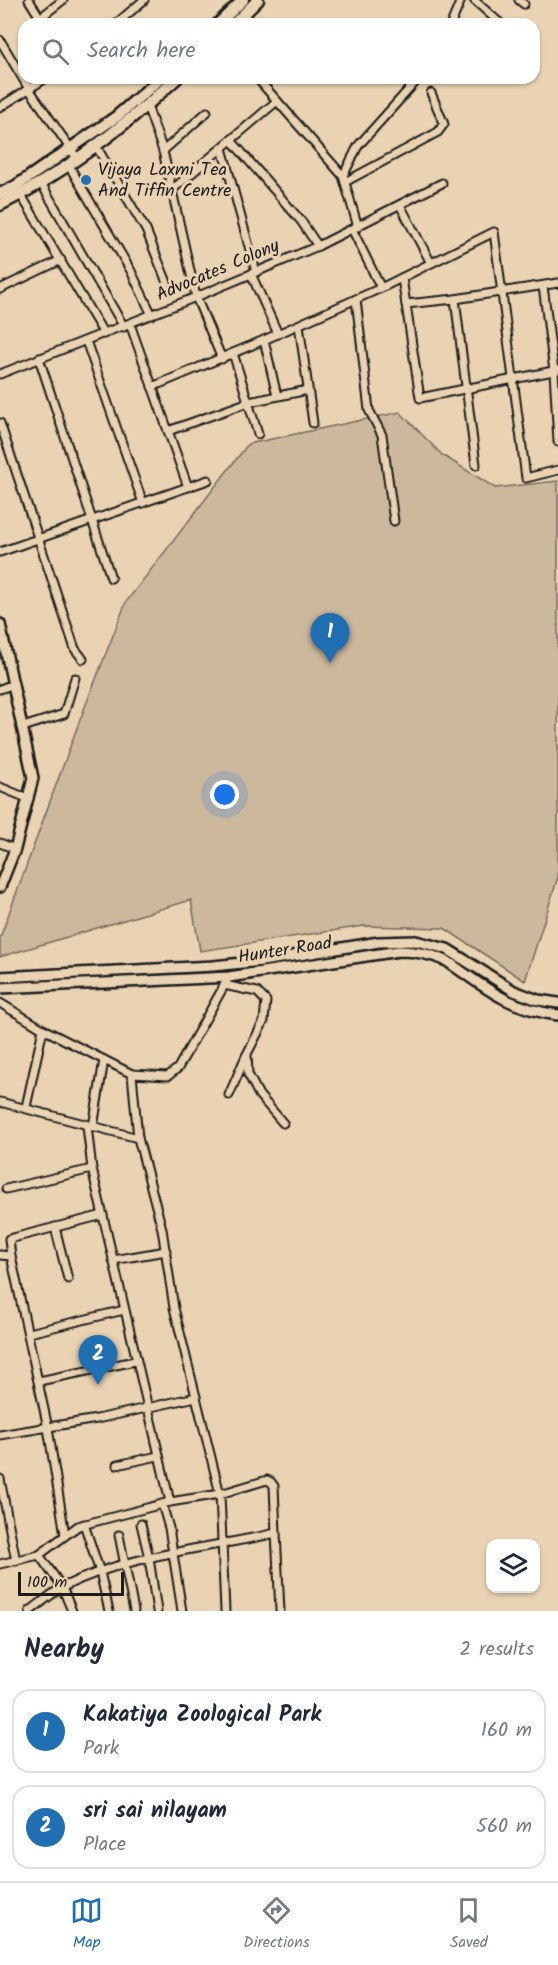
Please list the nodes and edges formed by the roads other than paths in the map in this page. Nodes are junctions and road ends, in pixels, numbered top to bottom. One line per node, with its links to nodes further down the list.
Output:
1 (29, 0): 8 (street)
2 (63, 0): 9 (street)
3 (144, 0): 10 (street)
4 (243, 0): 11 (main road)
5 (258, 0): 12 (main road)
6 (461, 0): 13 (street)
7 (474, 0): 14 (street)
8 (40, 18)
9 (45, 18)
10 (123, 18)
11 (224, 18)
12 (240, 18)
13 (454, 18)
14 (494, 18)
15 (0, 40): 16 (street)
16 (18, 70)
17 (26, 84): 23 (street)
18 (37, 84): 23 (street)
19 (153, 84): 33 (main road)
20 (171, 84): 27 (main road)
21 (262, 84): 25 (street)
22 (414, 84): 34 (street)
23 (29, 89): 26 (street); 33 (street)
24 (431, 93): 34 (street)
25 (277, 101): 29 (street); 34 (street)
26 (0, 106)
27 (147, 106): 30 (main road); 32 (street)
28 (207, 112): 32 (street)
29 (231, 140): 31 (street); 43 (street)
30 (96, 146): 33 (main road); 49 (street)
31 (222, 148): 37 (street); 46 (street)
32 (163, 151): 37 (street)
33 (72, 157): 35 (main road); 38 (main road); 58 (street)
34 (344, 179): 42 (street)
35 (41, 183): 39 (main road); 59 (street)
36 (442, 183): 41 (street, Advocates Colony)
37 (173, 189): 54 (street)
38 (0, 194)
39 (21, 195): 40 (main road); 44 (street)
40 (0, 205)
41 (400, 205): 42 (street, Advocates Colony); 45 (street)
42 (355, 228): 43 (street, Advocates Colony); 51 (street)
43 (318, 246): 46 (street, Advocates Colony)
44 (61, 260): 52 (street); 61 (street)
45 (431, 263): 47 (street); 53 (street)
46 (253, 273): 54 (street, Advocates Colony); 62 (street)
47 (402, 278): 51 (street); 57 (street)
48 (558, 283): 50 (street)
49 (168, 285)
50 (543, 286): 53 (street); 68 (street)
51 (381, 288): 55 (street)
52 (0, 289)
53 (503, 292): 56 (street); 70 (street)
54 (196, 297): 58 (street, Advocates Colony); 67 (street)
55 (356, 299): 60 (street); 87 (street)
56 (455, 299): 57 (street); 72 (street)
57 (406, 304): 72 (street)
58 (152, 315): 59 (street, Advocates Colony)
59 (127, 325): 61 (street, Advocates Colony); 71 (street)
60 (298, 325): 62 (street); 73 (street)
61 (104, 334): 64 (street, Advocates Colony)
62 (278, 334): 63 (street)
63 (264, 340): 65 (street); 74 (street)
64 (86, 341): 66 (street, Advocates Colony); 85 (street)
65 (233, 353): 67 (street); 75 (street)
66 (39, 358): 69 (street, Advocates Colony); 86 (street)
67 (222, 359): 71 (street)
68 (556, 371): 70 (street); 80 (street)
69 (0, 374)
70 (514, 379): 72 (street); 82 (street)
71 (152, 387): 78 (street)
72 (466, 388): 81 (street)
73 (308, 390): 74 (street); 77 (street)
74 (277, 396): 75 (street)
75 (249, 402): 78 (street); 79 (street)
76 (0, 423): 88 (street)
77 (313, 423)
78 (168, 431): 84 (street)
79 (258, 434)
80 (558, 442)
81 (476, 465)
82 (558, 470)
83 (208, 480): 84 (street)
84 (188, 487): 85 (street)
85 (143, 502): 86 (street)
86 (93, 520): 88 (street); 90 (street)
87 (394, 521)
88 (38, 539): 89 (street); 92 (street)
89 (0, 552)
90 (111, 578)
91 (0, 624): 94 (main road)
92 (83, 659)
93 (75, 678): 96 (street)
94 (14, 684): 95 (street); 96 (main road)
95 (0, 689)
96 (23, 727): 98 (main road)
97 (0, 787): 98 (street)
98 (29, 799): 100 (main road)
99 (0, 843): 100 (street)
100 (15, 849): 101 (main road)
101 (0, 887)
102 (277, 958): 103 (main road); 104 (main road, Hunter Road); 108 (main road, Hunter Road)
103 (279, 969): 105 (main road, Hunter Road); 109 (main road, Hunter Road)
104 (0, 977)
105 (226, 981): 106 (main road, Hunter Road); 111 (street); 113 (street)
106 (0, 988)
107 (0, 1003): 110 (street)
108 (558, 1003)
109 (558, 1015)
110 (43, 1029): 112 (street); 116 (street)
111 (247, 1054): 114 (street); 117 (street)
112 (104, 1060): 113 (street); 118 (street)
113 (132, 1074): 119 (street)
114 (229, 1095)
115 (0, 1102): 116 (street)
116 (26, 1107): 118 (street)
117 (283, 1123)
118 (90, 1126): 119 (street); 120 (street)
119 (138, 1138): 124 (street)
120 (92, 1169): 121 (street); 122 (street)
121 (6, 1189)
122 (103, 1215): 123 (street); 127 (street)
123 (55, 1227): 126 (street); 128 (street)
124 (166, 1251): 127 (street); 133 (street)
125 (0, 1256): 126 (street)
126 (12, 1256): 130 (street)
127 (113, 1260): 129 (street)
128 (68, 1279)
129 (124, 1310): 130 (street); 131 (street)
130 (29, 1333): 132 (street)
131 (135, 1361): 132 (street); 134 (street)
132 (39, 1381): 135 (street)
133 (196, 1396): 134 (street); 140 (street)
134 (146, 1407): 135 (street); 137 (street)
135 (48, 1428): 136 (street); 145 (street)
136 (0, 1435)
137 (158, 1456): 138 (street); 141 (street)
138 (117, 1466)
139 (0, 1479): 151 (street)
140 (220, 1494): 141 (street); 144 (street); 147 (street)
141 (166, 1503): 142 (street); 148 (street)
142 (84, 1524): 145 (street); 154 (street)
143 (141, 1524): 150 (street)
144 (276, 1533): 147 (street); 164 (street)
145 (65, 1535): 149 (street)
146 (118, 1535): 153 (street)
147 (224, 1544): 148 (street); 163 (street)
148 (173, 1552): 150 (street); 162 (street)
149 (39, 1555): 151 (street); 155 (street)
150 (149, 1558): 153 (street); 161 (street)
151 (16, 1561): 152 (street)
152 (0, 1564)
153 (125, 1564): 154 (street); 160 (street)
154 (100, 1572): 155 (street); 159 (street)
155 (62, 1587): 156 (street); 158 (street)
156 (42, 1607): 157 (street)
157 (30, 1611)
158 (72, 1611)
159 (109, 1611)
160 (134, 1611)
161 (157, 1611)
162 (182, 1611)
163 (225, 1611)
164 (280, 1611)

